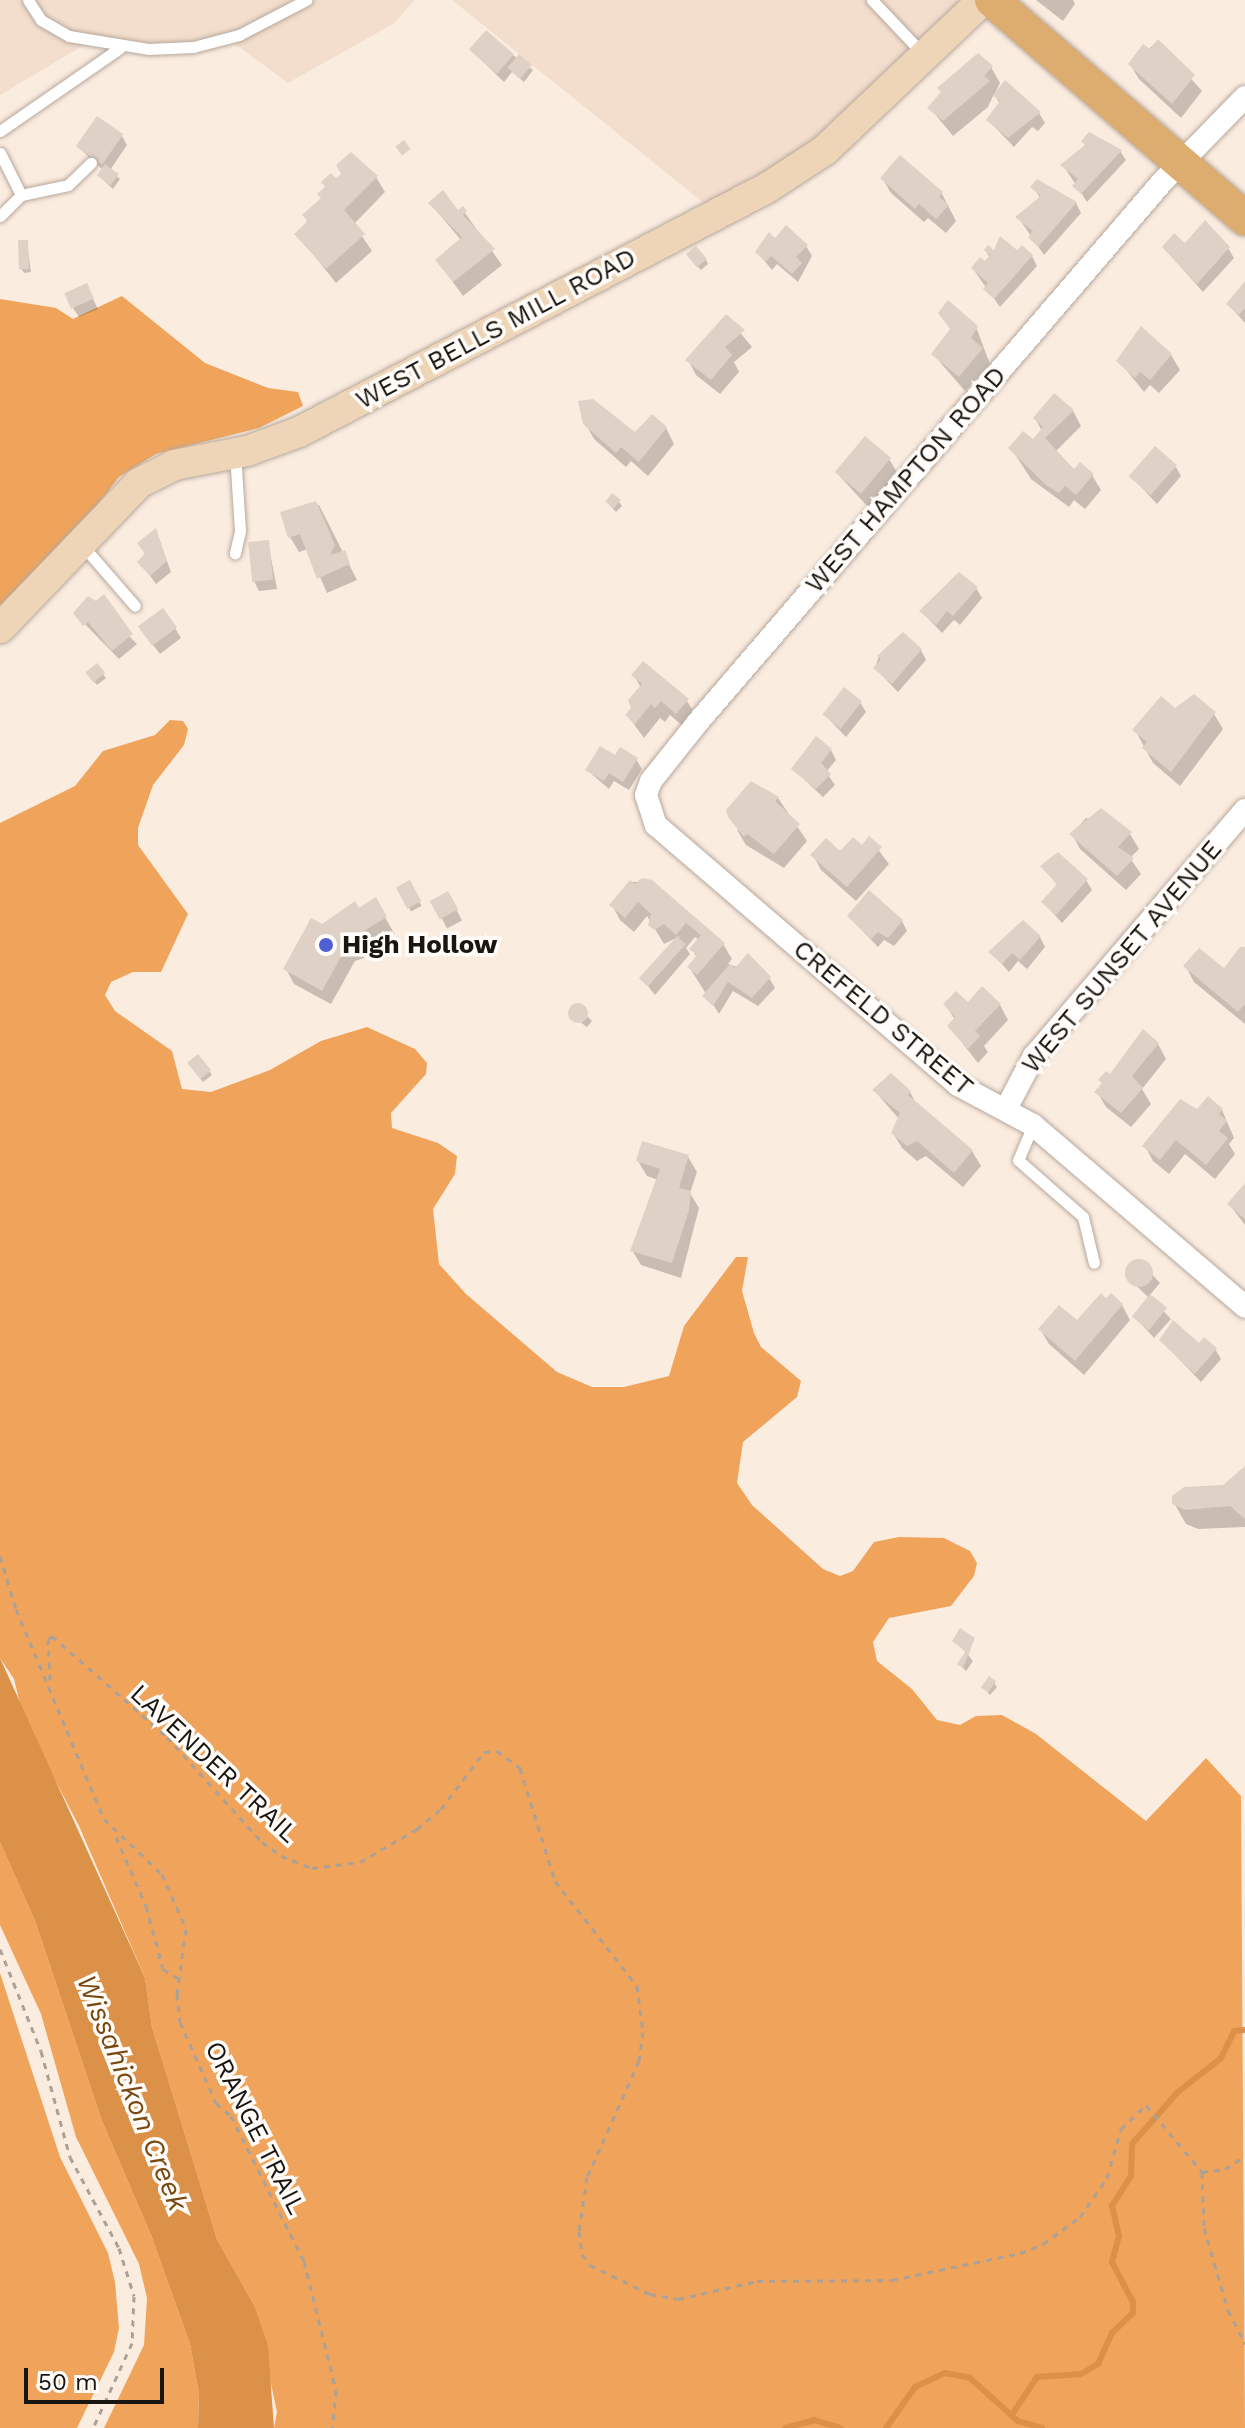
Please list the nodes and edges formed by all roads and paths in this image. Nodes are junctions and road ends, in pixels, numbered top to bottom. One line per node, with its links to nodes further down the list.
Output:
1 (28, 0): 6 (lane)
2 (306, 0): 6 (lane)
3 (872, 0): 7 (lane)
4 (983, 0): 7 (street, WEST BELLS MILL ROAD)
5 (992, 0): 12 (main road)
6 (120, 48): 9 (lane)
7 (925, 56): 16 (street, WEST BELLS MILL ROAD)
8 (1245, 97): 12 (street, WEST HAMPTON ROAD)
9 (0, 131)
10 (0, 153): 13 (lane)
11 (91, 163): 13 (lane)
12 (1181, 163): 15 (main road); 21 (street, WEST HAMPTON ROAD)
13 (21, 195): 14 (lane)
14 (0, 216)
15 (1245, 218)
16 (235, 453): 17 (street, WEST BELLS MILL ROAD); 18 (lane)
17 (80, 543): 19 (lane); 20 (street, WEST BELLS MILL ROAD)
18 (235, 553)
19 (135, 606)
20 (0, 628)
21 (646, 804): 23 (street, CREFELD STREET)
22 (1245, 810): 23 (street, WEST SUNSET AVENUE)
23 (1006, 1109): 24 (street, CREFELD STREET)
24 (1033, 1125): 25 (lane); 26 (street, CREFELD STREET)
25 (1094, 1263)
26 (1245, 1307)
27 (0, 1556): 28 (path)
28 (50, 1680): 29 (path); 33 (path, LAVENDER TRAIL)
29 (114, 1834): 31 (path); 31 (path, ORANGE TRAIL)
30 (0, 1949): 35 (path)
31 (179, 1979): 36 (path, ORANGE TRAIL)
32 (1245, 2156): 33 (path)
33 (1202, 2172): 34 (path)
34 (1245, 2344)
35 (93, 2428)
36 (333, 2428)

